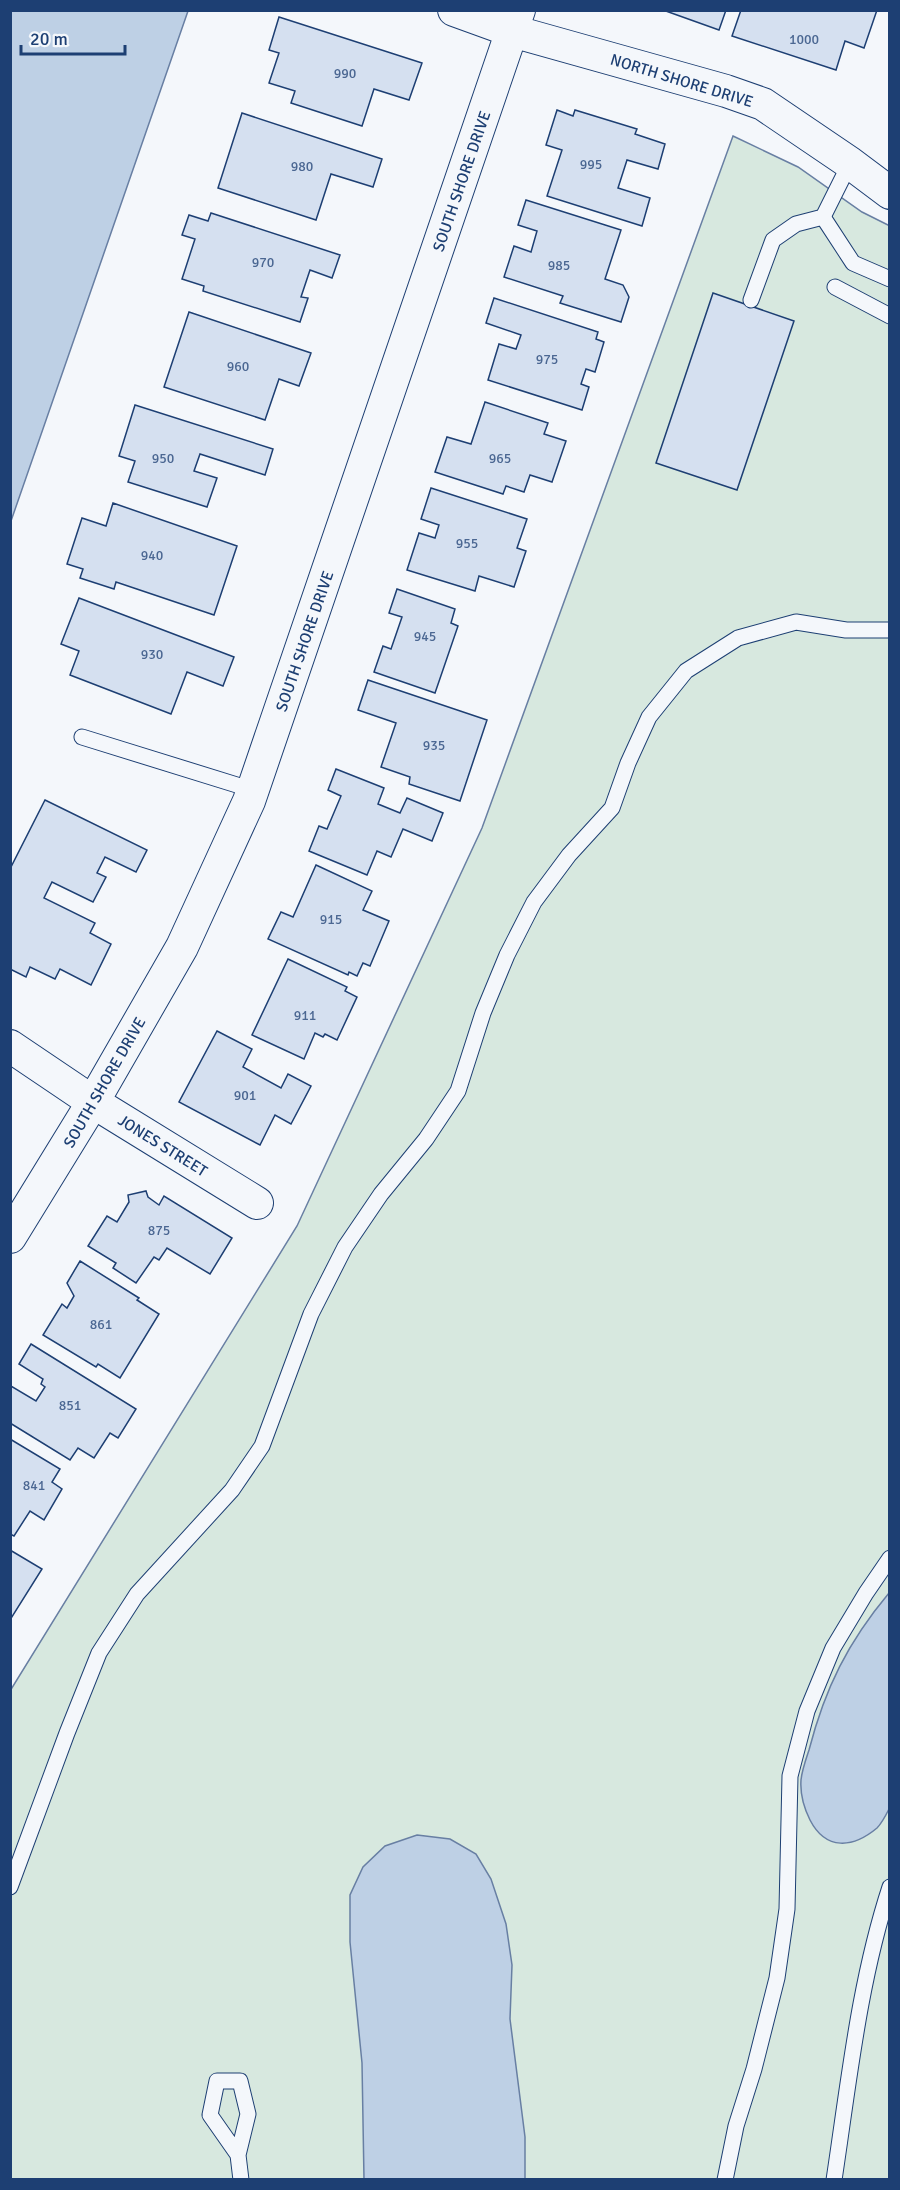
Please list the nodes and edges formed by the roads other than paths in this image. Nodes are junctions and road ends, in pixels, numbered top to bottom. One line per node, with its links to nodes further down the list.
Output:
1 (454, 10): 2 (street, NORTH SHORE DRIVE)
2 (516, 21): 3 (street, NORTH SHORE DRIVE); 12 (street, SOUTH SHORE DRIVE)
3 (850, 163): 4 (street, NORTH SHORE DRIVE); 5 (lane)
4 (890, 193)
5 (823, 217): 6 (lane); 8 (lane)
6 (890, 279)
7 (835, 287): 9 (lane)
8 (751, 300)
9 (890, 316)
10 (890, 630): 18 (lane)
11 (82, 737): 12 (lane)
12 (253, 790): 14 (street, SOUTH SHORE DRIVE)
13 (10, 1046): 14 (street, JONES STREET)
14 (93, 1102): 15 (street, JONES STREET); 16 (street, SOUTH SHORE DRIVE)
15 (257, 1203)
16 (10, 1236)
17 (890, 1558): 22 (lane)
18 (10, 1887)
19 (890, 1887): 23 (lane)
20 (238, 2154): 21 (lane)
21 (241, 2180)
22 (725, 2180)
23 (834, 2180)

